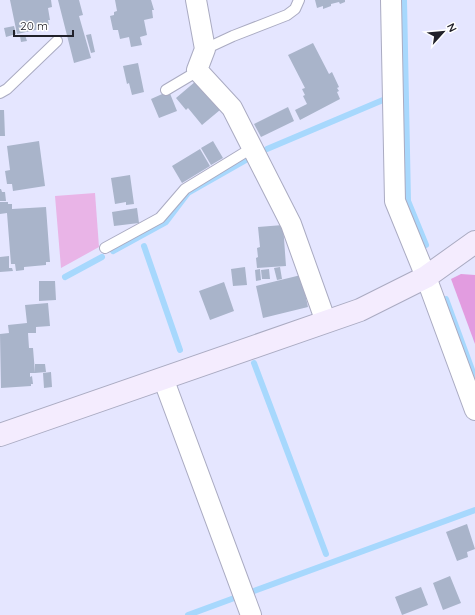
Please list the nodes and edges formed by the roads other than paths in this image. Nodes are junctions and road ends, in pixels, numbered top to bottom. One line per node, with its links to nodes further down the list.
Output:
1 (196, 0): 5 (street)
2 (299, 0): 5 (lane)
3 (391, 0): 12 (street)
4 (57, 40): 8 (lane)
5 (205, 48): 6 (street)
6 (198, 71): 7 (lane); 9 (street)
7 (166, 90)
8 (0, 93)
9 (252, 148): 11 (lane); 13 (street)
10 (475, 242): 12 (street)
11 (105, 248)
12 (426, 277): 13 (street); 15 (street)
13 (326, 322): 14 (street)
14 (163, 378): 16 (street); 17 (street)
15 (475, 410)
16 (0, 435)
17 (251, 615)

